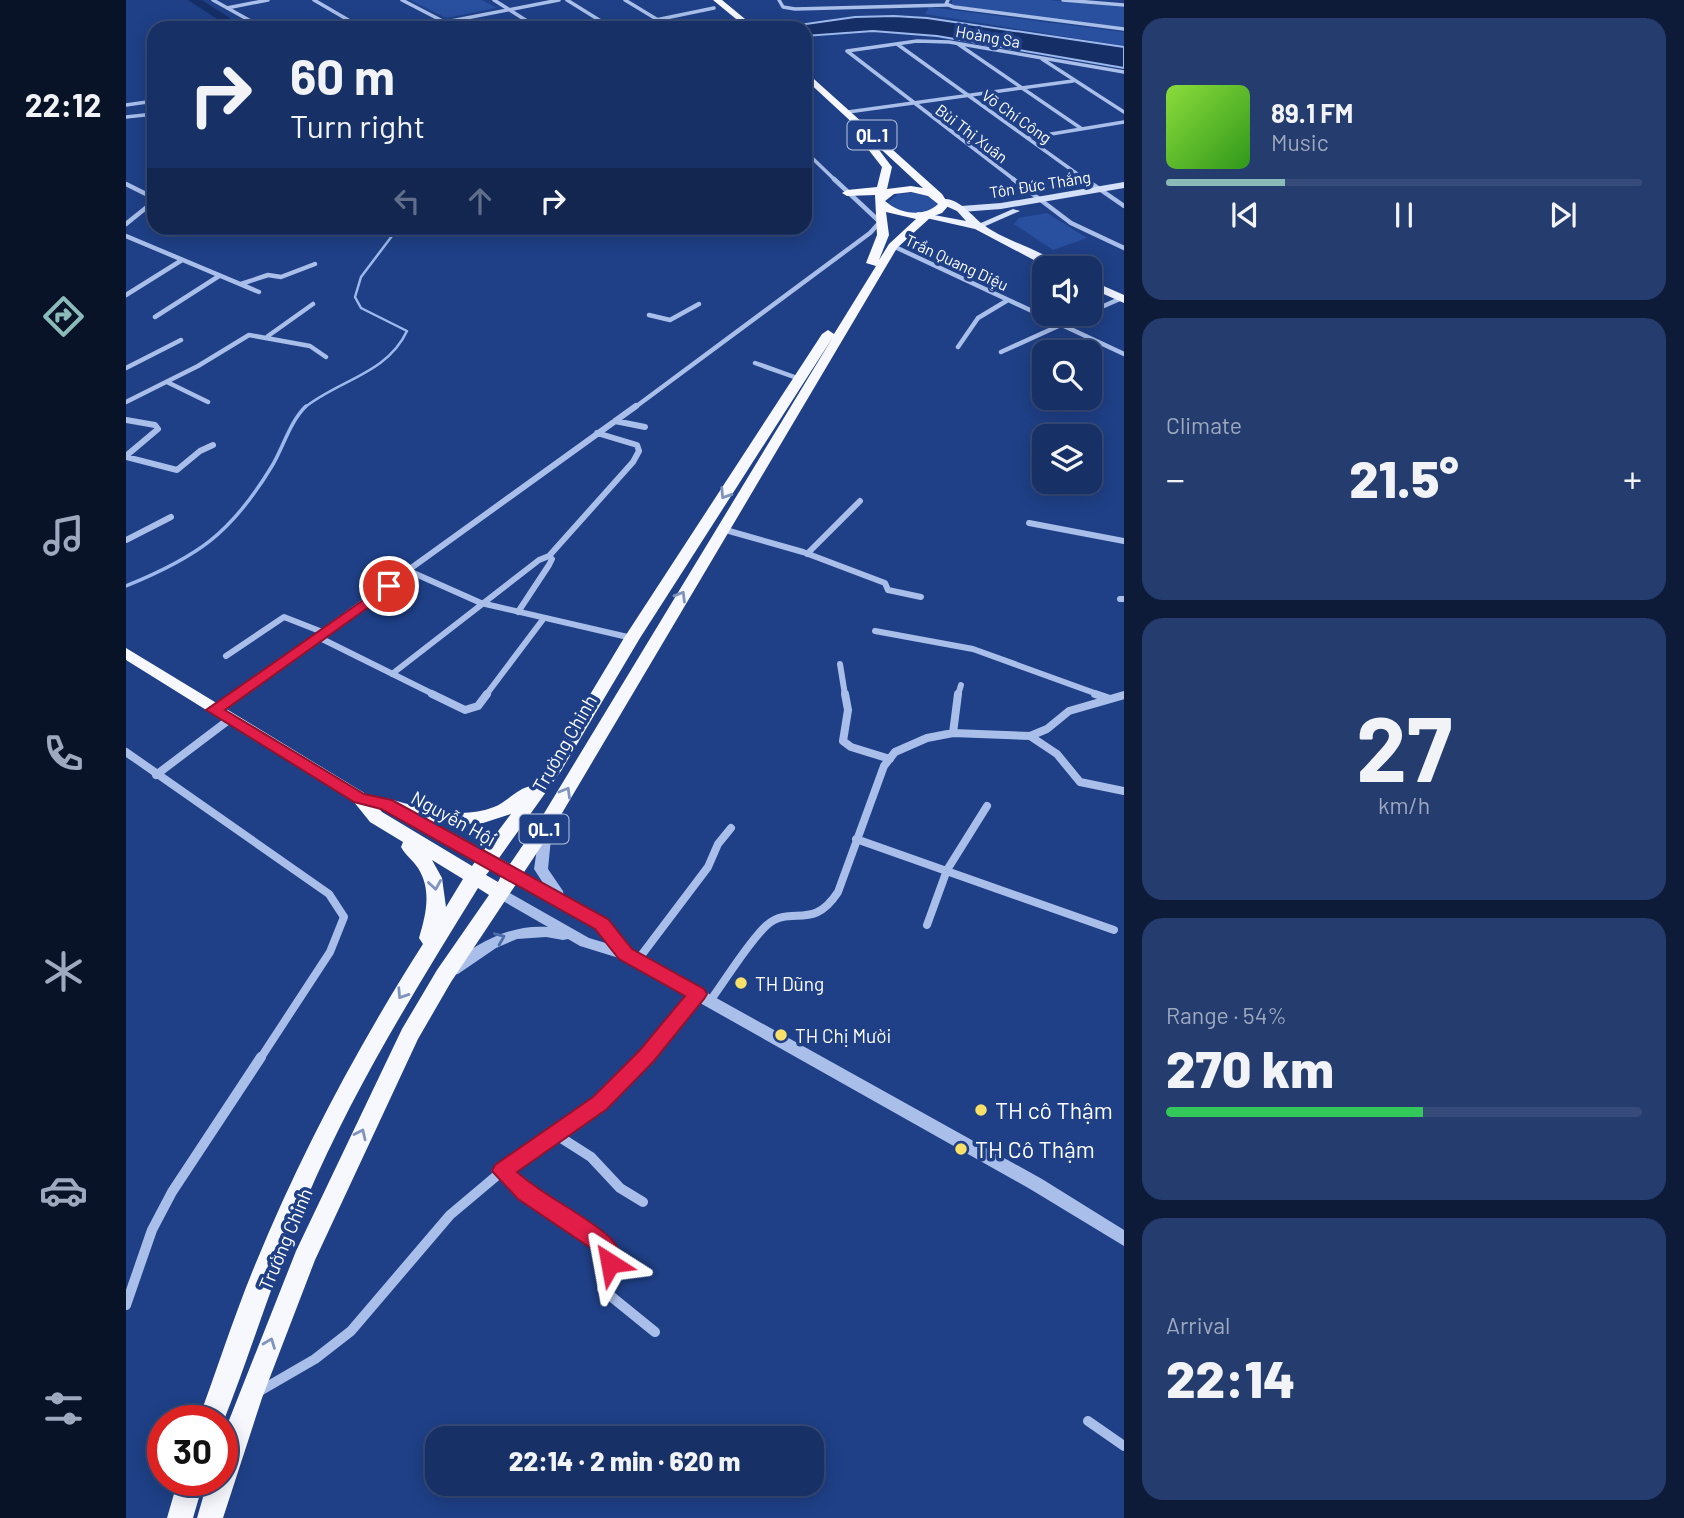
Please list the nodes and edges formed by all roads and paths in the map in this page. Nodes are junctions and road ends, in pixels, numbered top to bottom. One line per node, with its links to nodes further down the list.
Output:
1 (213, 0): 15 (street)
2 (268, 0): 15 (street)
3 (314, 0): 19 (street)
4 (402, 0): 20 (street)
5 (495, 0): 16 (street)
6 (559, 0): 16 (street)
7 (567, 0): 23 (street)
8 (625, 0): 17 (street)
9 (704, 0): 14 (highway)
10 (1064, 0): 13 (street)
11 (777, 1): 12 (street)
12 (948, 2): 27 (street)
13 (1123, 3)
14 (715, 4): 17 (street); 25 (highway); 26 (highway)
15 (227, 8): 18 (street)
16 (512, 9): 21 (street); 22 (street)
17 (658, 20): 24 (street)
18 (250, 21)
19 (350, 21)
20 (443, 21)
21 (450, 21)
22 (528, 21)
23 (602, 21)
24 (652, 21)
25 (735, 21)
26 (737, 21)
27 (1124, 29)
28 (955, 42): 29 (street, Hoàng Sa); 31 (street, Hoàng Sa); 35 (street)
29 (897, 44): 30 (street, Hoàng Sa); 37 (street, Võ Chí Công)
30 (847, 51): 39 (street, Bùi Thị Xuân)
31 (1040, 58): 32 (street, Hoàng Sa); 34 (street)
32 (1124, 72)
33 (812, 80): 41 (highway, QL.1)
34 (1073, 81): 35 (street); 42 (street)
35 (1022, 88): 37 (street); 46 (street)
36 (812, 91): 56 (highway, QL.1)
37 (966, 96): 39 (street); 47 (street, Võ Chí Công)
38 (147, 102): 40 (street)
39 (914, 103): 41 (street); 58 (street, Bùi Thị Xuân)
40 (126, 105)
41 (848, 112): 57 (highway, QL.1)
42 (1124, 112)
43 (147, 115): 44 (street)
44 (126, 117)
45 (1124, 122): 46 (street)
46 (1082, 129): 47 (street)
47 (1027, 138): 51 (street, Võ Chí Công)
48 (812, 158): 52 (street)
49 (126, 184): 54 (street)
50 (1124, 185): 51 (main road, Tôn Đức Thắng)
51 (1098, 189): 55 (street, Võ Chí Công); 58 (main road, Tôn Đức Thắng)
52 (847, 193): 56 (highway); 64 (street)
53 (1124, 193): 55 (main road, Tôn Đức Thắng)
54 (147, 194)
55 (1108, 195): 59 (main road, Tôn Đức Thắng); 60 (street, Võ Chí Công)
56 (880, 196): 57 (highway); 63 (highway); 64 (highway, Trường Chinh / QL.1)
57 (941, 199): 62 (main road); 63 (highway, QL.1)
58 (1039, 199): 59 (street, Bùi Thị Xuân); 62 (main road, Tôn Đức Thắng)
59 (1047, 206): 66 (main road, Tôn Đức Thắng); 69 (street, Bùi Thị Xuân)
60 (1124, 206)
61 (147, 207): 65 (street)
62 (961, 209): 66 (main road)
63 (924, 216): 66 (main road); 68 (highway, Trường Chinh / QL.1)
64 (880, 222): 96 (highway, Trường Chinh / QL.1); 101 (street)
65 (126, 224)
66 (978, 226): 70 (main road)
67 (126, 236): 71 (street)
68 (893, 246): 79 (street, Trần Quang Diệu); 109 (highway, Trường Chinh / QL.1)
69 (1124, 248)
70 (1035, 256)
71 (182, 260): 73 (street); 77 (street)
72 (315, 264): 74 (street)
73 (219, 276): 74 (street); 85 (street)
74 (240, 284): 76 (street)
75 (1102, 288): 78 (main road)
76 (259, 292)
77 (126, 295)
78 (1123, 298): 82 (street)
79 (1009, 300): 83 (street, Trần Quang Diệu); 90 (street)
80 (313, 304): 88 (street)
81 (699, 304): 84 (street)
82 (1102, 307)
83 (1032, 311)
84 (649, 314)
85 (155, 317)
86 (1057, 326): 91 (street)
87 (1065, 326): 92 (street, Trần Quang Diệu)
88 (268, 336): 93 (street); 97 (street)
89 (181, 340): 95 (street)
90 (958, 347)
91 (1001, 352)
92 (1124, 354)
93 (326, 357)
94 (755, 363): 96 (street)
95 (126, 368)
96 (800, 379): 122 (highway, Trường Chinh / QL.1, one-way to 122)
97 (167, 382): 98 (street); 99 (street)
98 (126, 402)
99 (208, 402)
100 (126, 419): 105 (street)
101 (615, 421): 102 (street); 103 (street)
102 (645, 427)
103 (597, 433): 113 (street); 114 (street)
104 (213, 445): 105 (street)
105 (126, 456)
106 (860, 501): 112 (street)
107 (171, 517): 110 (street)
108 (1029, 523): 111 (street)
109 (721, 529): 112 (street); 141 (highway, Trường Chinh / QL.1, one-way to 109)
110 (126, 540)
111 (1124, 541)
112 (807, 554): 115 (street)
113 (549, 556): 116 (street); 117 (street)
114 (409, 571): 116 (street); 120 (street)
115 (921, 597)
116 (481, 603): 117 (street); 126 (street)
117 (518, 612): 118 (street)
118 (544, 618): 122 (street); 126 (street)
119 (875, 631): 129 (street)
120 (325, 633): 121 (street); 124 (street)
121 (318, 637): 126 (street); 130 (street)
122 (632, 638): 136 (highway, Trường Chinh / QL.1)
123 (126, 653): 130 (highway, Nguyễn Hội)
124 (226, 656)
125 (840, 664): 135 (street)
126 (392, 674)
127 (961, 685): 132 (street)
128 (1124, 695): 129 (street)
129 (1110, 699): 133 (street)
130 (214, 710): 131 (highway, Nguyễn Hội)
131 (230, 719): 137 (street); 140 (highway, Nguyễn Hội)
132 (953, 733): 133 (street); 135 (street)
133 (1030, 736): 138 (street)
134 (126, 752): 137 (street)
135 (890, 759): 143 (street)
136 (555, 767): 140 (highway); 144 (highway, Trường Chinh / QL.1)
137 (156, 775): 161 (street)
138 (1124, 791)
139 (987, 806): 145 (street)
140 (381, 811): 144 (highway, Nguyễn Hội); 147 (highway, Nguyễn Hội); 154 (highway, one-way to 154)
141 (546, 825): 146 (highway, Trường Chinh / QL.1); 149 (street)
142 (731, 828): 153 (street)
143 (856, 839): 145 (street); 156 (street)
144 (487, 860): 146 (highway, Nguyễn Hội); 147 (highway, Trường Chinh / QL.1)
145 (947, 870): 150 (street); 151 (street)
146 (514, 875): 148 (highway, Trường Chinh / QL.1); 149 (street, Nguyễn Hội)
147 (474, 878): 148 (highway, Nguyễn Hội); 154 (highway, Trường Chinh / QL.1)
148 (501, 893): 152 (street, Nguyễn Hội); 155 (highway, Trường Chinh / QL.1)
149 (568, 905): 153 (street, Nguyễn Hội)
150 (927, 925)
151 (1114, 930)
152 (584, 943): 153 (street, Nguyễn Hội); 155 (street, one-way to 152)
153 (631, 958): 156 (street, Nguyễn Hội)
154 (417, 970): 164 (highway, Trường Chinh / QL.1, one-way to 164)
155 (444, 976): 163 (highway, Trường Chinh / QL.1, one-way to 155)
156 (704, 997): 157 (street); 160 (street, Nguyễn Hội)
157 (555, 1134): 158 (street); 159 (street)
158 (502, 1171): 162 (street); 163 (street)
159 (643, 1202)
160 (1122, 1237)
161 (126, 1305)
162 (655, 1332)
163 (249, 1398): 166 (highway, Trường Chinh / QL.1)
164 (217, 1405)
165 (1088, 1421): 167 (street)
166 (238, 1429)
167 (1124, 1446)
168 (186, 1496): 170 (highway)
169 (216, 1496): 171 (highway, Trường Chinh / QL.1)
170 (180, 1518)
171 (210, 1518)

